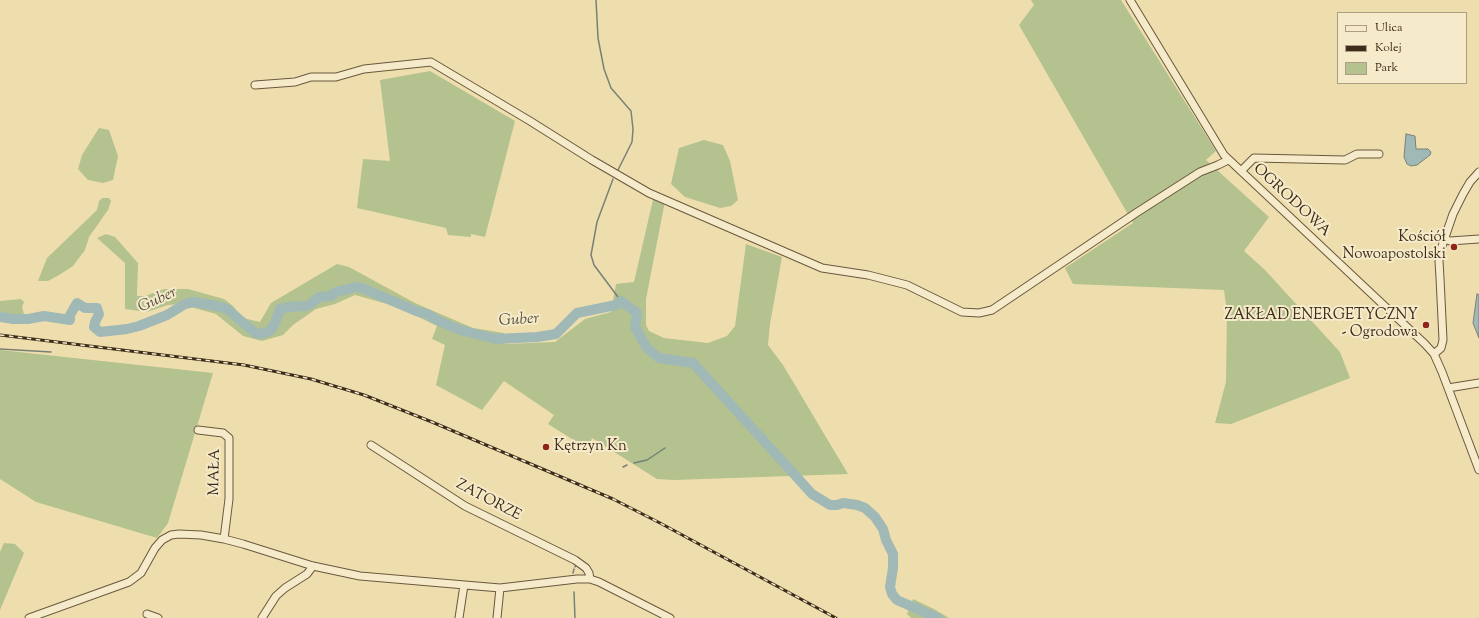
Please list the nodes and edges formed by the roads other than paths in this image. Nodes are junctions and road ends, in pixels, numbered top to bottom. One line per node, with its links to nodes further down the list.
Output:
1 (1130, 0): 4 (street, OGRODOWA)
2 (255, 85): 4 (street)
3 (1379, 154): 5 (street)
4 (1228, 160): 5 (street, OGRODOWA)
5 (1241, 171): 9 (street, OGRODOWA)
6 (1479, 172): 7 (street)
7 (1444, 239): 8 (street); 9 (street)
8 (1479, 239)
9 (1434, 354): 11 (street, OGRODOWA)
10 (1479, 383): 11 (street)
11 (1448, 388): 14 (street, OGRODOWA)
12 (198, 430): 15 (street, MAŁA)
13 (371, 445): 17 (street, ZATORZE)
14 (1479, 470)
15 (224, 539): 16 (street); 21 (street)
16 (312, 566): 18 (street); 23 (street)
17 (590, 579): 19 (street); 26 (street)
18 (464, 585): 19 (street); 24 (street)
19 (500, 588): 25 (street)
20 (147, 614): 22 (street)
21 (29, 618)
22 (158, 618)
23 (262, 618)
24 (459, 618)
25 (497, 618)
26 (670, 618)

